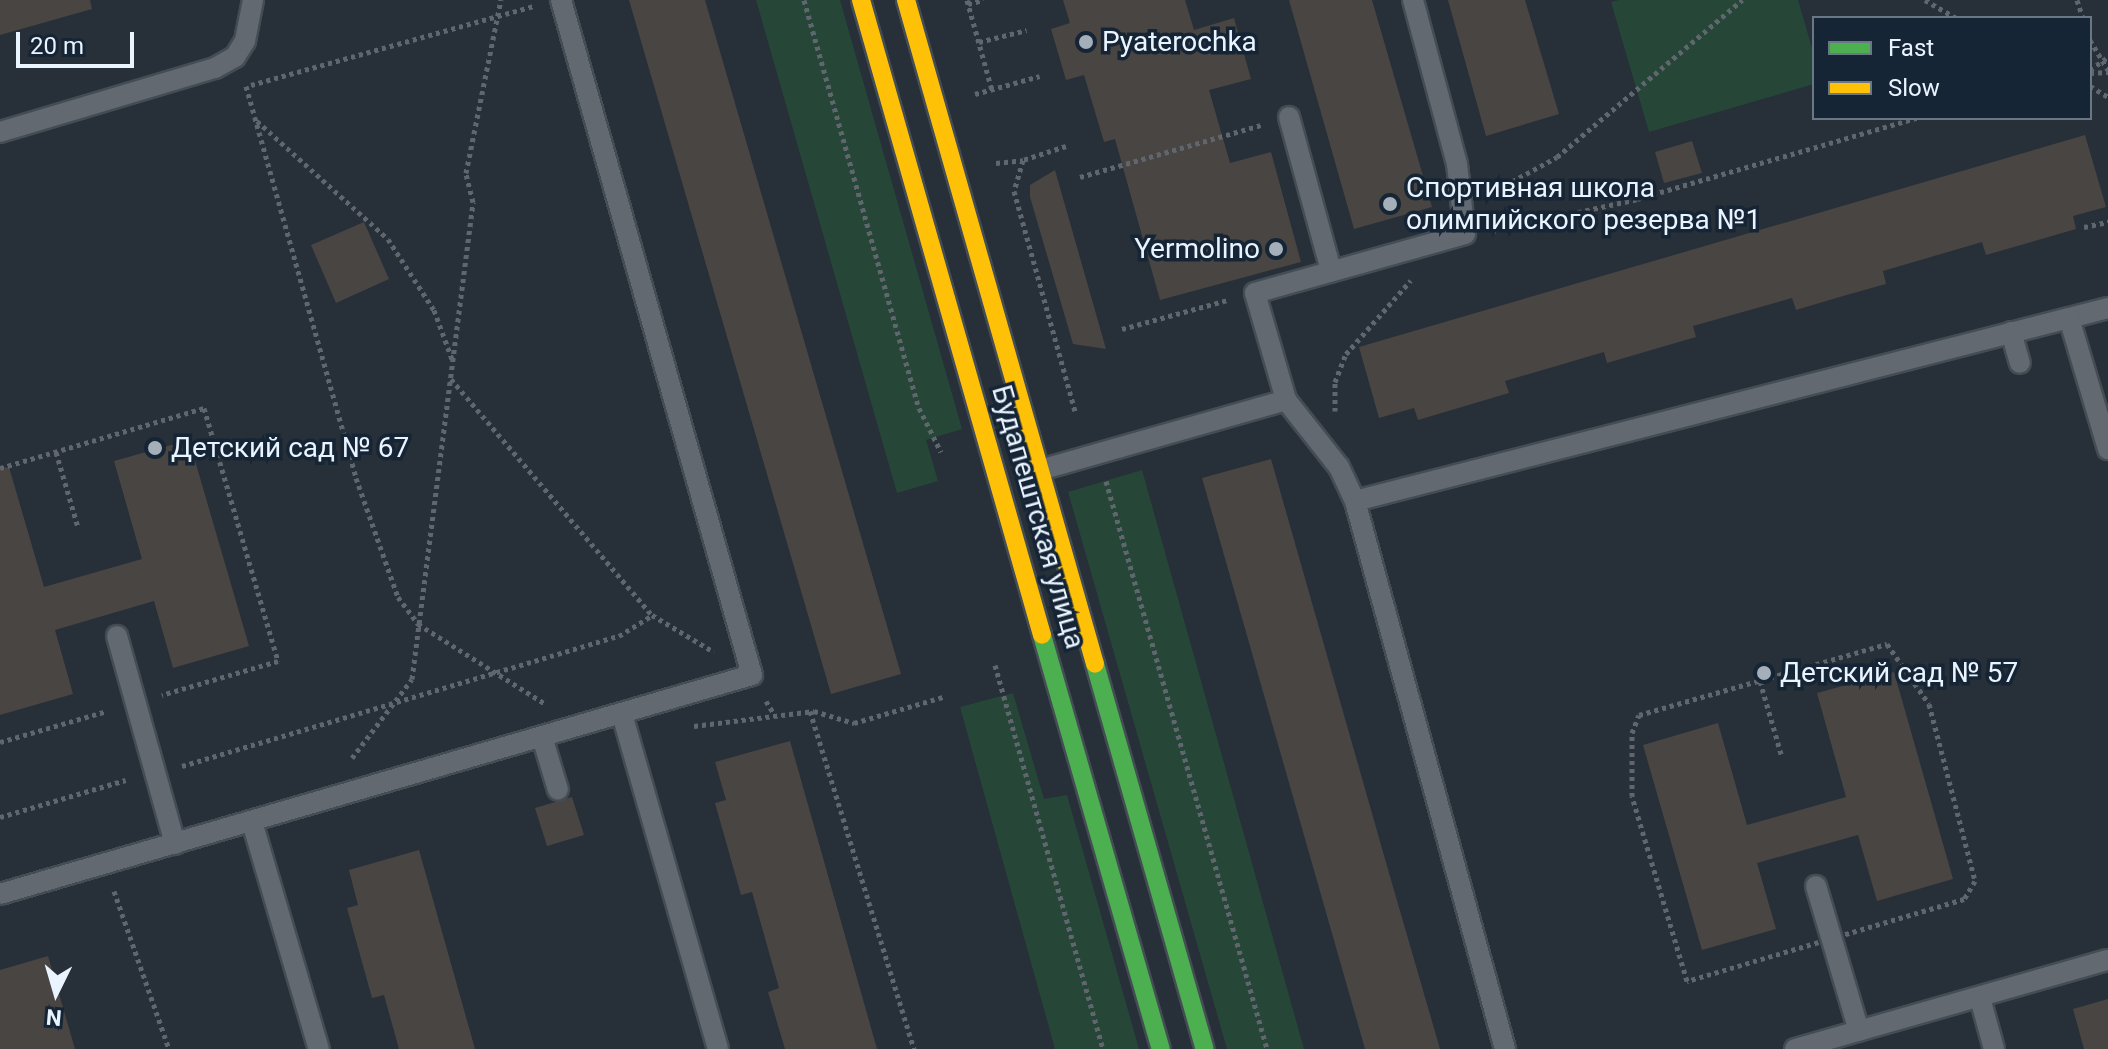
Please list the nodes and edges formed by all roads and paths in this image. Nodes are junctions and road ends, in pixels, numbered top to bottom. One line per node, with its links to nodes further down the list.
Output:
1 (253, 0): 29 (lane)
2 (501, 0): 12 (path)
3 (804, 0): 52 (path)
4 (861, 0): 57 (street, Будапештская улица)
5 (906, 0): 56 (street, Будапештская улица)
6 (983, 0): 11 (path)
7 (1413, 0): 34 (lane)
8 (1742, 0): 34 (path)
9 (1925, 0): 13 (path)
10 (551, 2): 12 (path); 66 (lane)
11 (968, 2): 15 (path)
12 (498, 15): 22 (path); 45 (path)
13 (1953, 16)
14 (1027, 30): 15 (path)
15 (979, 42): 23 (path)
16 (2092, 44): 18 (path)
17 (2108, 57): 18 (path)
18 (2101, 61): 19 (path); 20 (path)
19 (2092, 69)
20 (2108, 71)
21 (1040, 76): 23 (path)
22 (246, 86): 24 (path); 27 (path)
23 (992, 90): 25 (path)
24 (231, 91)
25 (975, 109)
26 (1289, 117): 33 (path); 39 (lane)
27 (256, 120): 45 (path); 61 (path)
28 (1909, 120): 37 (path)
29 (0, 132)
30 (1066, 146): 32 (path)
31 (986, 150): 32 (path)
32 (1023, 160): 49 (path)
33 (1080, 177)
34 (1458, 211): 37 (lane)
35 (2108, 222): 36 (path)
36 (2084, 227)
37 (1465, 234): 38 (lane)
38 (1435, 242): 39 (lane); 54 (path)
39 (1331, 271): 40 (lane)
40 (1255, 293): 43 (path); 48 (lane)
41 (2108, 308): 42 (lane)
42 (2069, 318): 44 (lane); 50 (lane)
43 (1122, 329)
44 (2011, 332): 46 (lane); 58 (lane)
45 (452, 360): 47 (path)
46 (2020, 363)
47 (450, 378): 60 (path); 61 (path)
48 (1286, 400): 53 (lane); 54 (lane)
49 (1076, 414)
50 (2108, 449)
51 (56, 452): 55 (path); 59 (path); 63 (path)
52 (941, 452)
53 (1098, 453): 56 (lane); 97 (path)
54 (1339, 467): 58 (lane)
55 (0, 468)
56 (1039, 470): 57 (lane); 96 (street, Будапештская улица)
57 (999, 482): 95 (street, Будапештская улица)
58 (1355, 501): 98 (lane)
59 (78, 527)
60 (652, 615): 65 (path); 66 (path)
61 (418, 624): 65 (path); 69 (path)
62 (117, 636): 77 (lane)
63 (278, 661)
64 (995, 665): 94 (path)
65 (494, 673): 69 (path); 73 (path)
66 (752, 675): 71 (lane); 72 (path)
67 (1760, 681): 76 (path); 86 (path); 86 (path)
68 (943, 697): 70 (path)
69 (396, 702): 77 (path); 79 (path)
70 (810, 711): 72 (path); 93 (path)
71 (622, 714): 73 (lane); 92 (lane)
72 (774, 714): 74 (path)
73 (578, 726): 75 (lane)
74 (689, 727)
75 (542, 737): 78 (lane); 79 (lane)
76 (1782, 757)
77 (155, 772): 80 (path); 82 (lane)
78 (558, 790)
79 (316, 804): 81 (lane)
80 (0, 817)
81 (252, 822): 82 (lane); 91 (lane)
82 (175, 844): 85 (lane)
83 (110, 877): 90 (path)
84 (1816, 886): 86 (lane)
85 (0, 894)
86 (1832, 939): 89 (lane)
87 (2108, 960): 88 (lane)
88 (1980, 998): 89 (lane); 100 (lane)
89 (1859, 1031): 99 (lane)
90 (169, 1049)
91 (319, 1049)
92 (718, 1049)
93 (914, 1049)
94 (1103, 1049)
95 (1161, 1049)
96 (1205, 1049)
97 (1267, 1049)
98 (1505, 1049)
99 (1795, 1049)
100 (1994, 1049)

